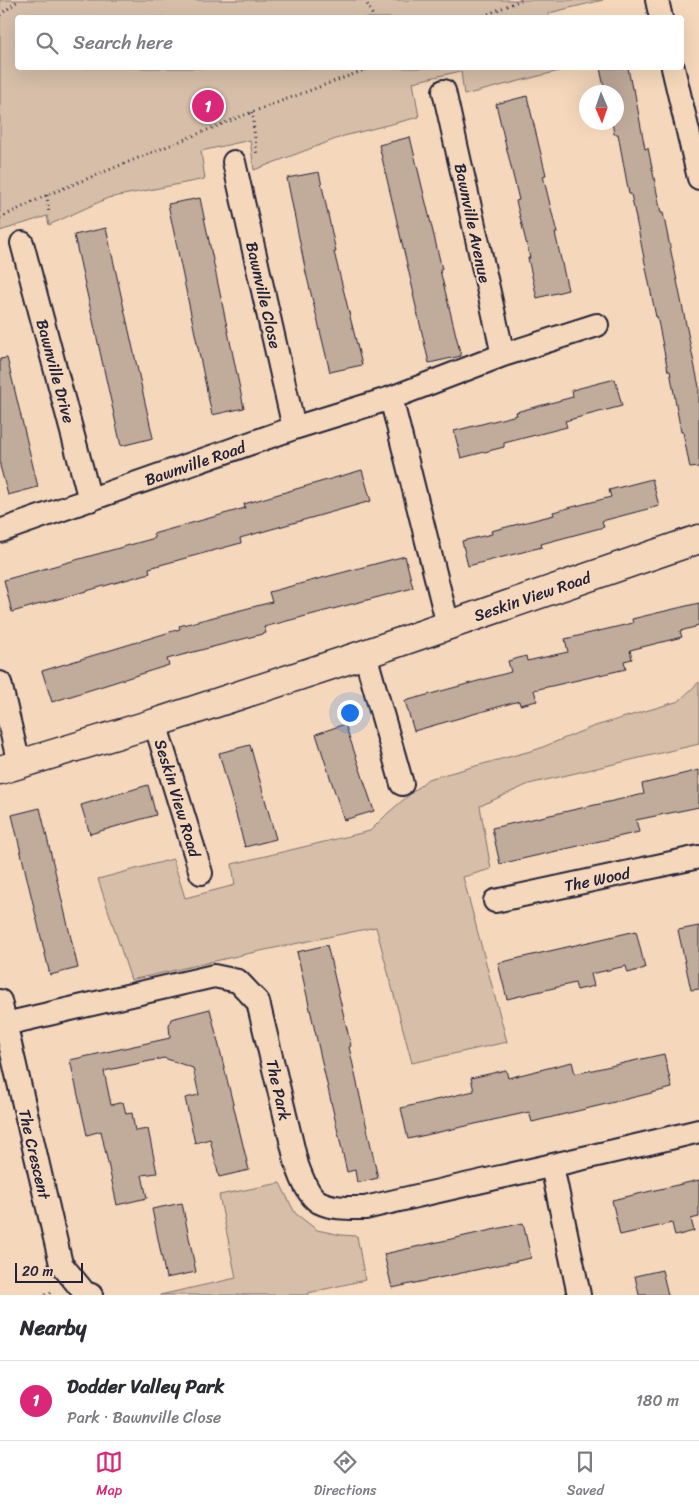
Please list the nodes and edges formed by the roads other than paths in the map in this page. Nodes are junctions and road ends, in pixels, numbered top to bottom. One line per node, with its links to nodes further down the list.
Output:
1 (657, 0): 2 (street)
2 (660, 15)
3 (673, 70): 6 (street)
4 (444, 91): 9 (street, Bawnville Avenue)
5 (234, 162): 11 (street, Bawnville Close)
6 (699, 178)
7 (22, 243): 12 (street, Bawnville Drive)
8 (597, 325): 9 (street, Bawnville Road)
9 (503, 355): 10 (street, Bawnville Road)
10 (391, 398): 11 (street, Bawnville Road); 15 (street)
11 (294, 428): 12 (street, Bawnville Road)
12 (90, 500): 13 (street, Bawnville Road)
13 (0, 531)
14 (699, 538): 15 (street, Seskin View Road)
15 (448, 625): 16 (street, Seskin View Road)
16 (365, 654): 18 (street, Seskin View Road); 20 (street)
17 (0, 682): 19 (street)
18 (155, 723): 19 (street, Seskin View Road); 22 (street, Seskin View Road)
19 (10, 767)
20 (402, 784)
21 (699, 857): 23 (street, The Wood)
22 (201, 873)
23 (495, 901)
24 (0, 1001): 25 (street, The Crescent)
25 (5, 1024): 27 (street, The Park); 28 (street, The Crescent)
26 (699, 1131): 27 (street, The Park)
27 (552, 1166): 29 (street)
28 (91, 1295)
29 (579, 1295)

